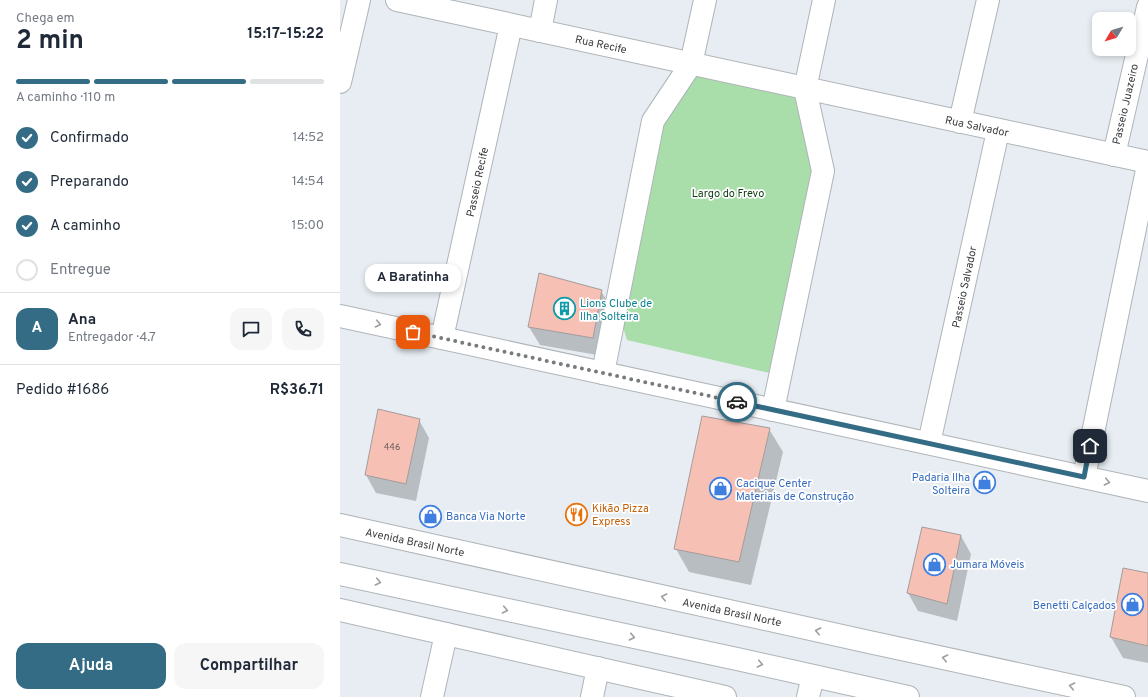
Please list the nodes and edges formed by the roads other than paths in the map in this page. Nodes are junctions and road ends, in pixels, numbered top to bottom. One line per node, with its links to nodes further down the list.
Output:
1 (359, 0): 11 (street)
2 (397, 0): 8 (street, Rua Recife)
3 (546, 0): 9 (street)
4 (705, 0): 10 (street)
5 (824, 0): 12 (street)
6 (988, 0): 13 (street)
7 (1148, 7): 15 (street, Passeio Juazeiro)
8 (511, 25): 9 (street, Rua Recife); 18 (street, Passeio Recife)
9 (540, 31): 10 (street, Rua Recife)
10 (692, 64): 12 (street, Rua Recife); 19 (street)
11 (340, 82)
12 (805, 89): 13 (street, Rua Salvador); 20 (street)
13 (960, 122): 14 (street, Rua Salvador)
14 (998, 131): 15 (street, Rua Salvador); 21 (street, Passeio Salvador)
15 (1114, 155): 16 (street, Rua Salvador)
16 (1148, 164): 22 (street)
17 (340, 316): 18 (street, one-way to 18)
18 (442, 338): 19 (street)
19 (603, 373): 20 (street)
20 (773, 410): 21 (street)
21 (929, 443): 22 (street)
22 (1084, 477): 23 (street, one-way to 23)
23 (1148, 491)
24 (340, 525): 35 (street, Avenida Brasil Norte, one-way to 24)
25 (340, 574): 29 (street, one-way to 29)
26 (340, 610): 27 (street)
27 (446, 634): 28 (street); 30 (street)
28 (598, 668): 31 (street); 32 (street)
29 (813, 676): 33 (street); 34 (street)
30 (432, 697)
31 (592, 697)
32 (725, 697)
33 (808, 697)
34 (908, 697)
35 (1124, 697)

